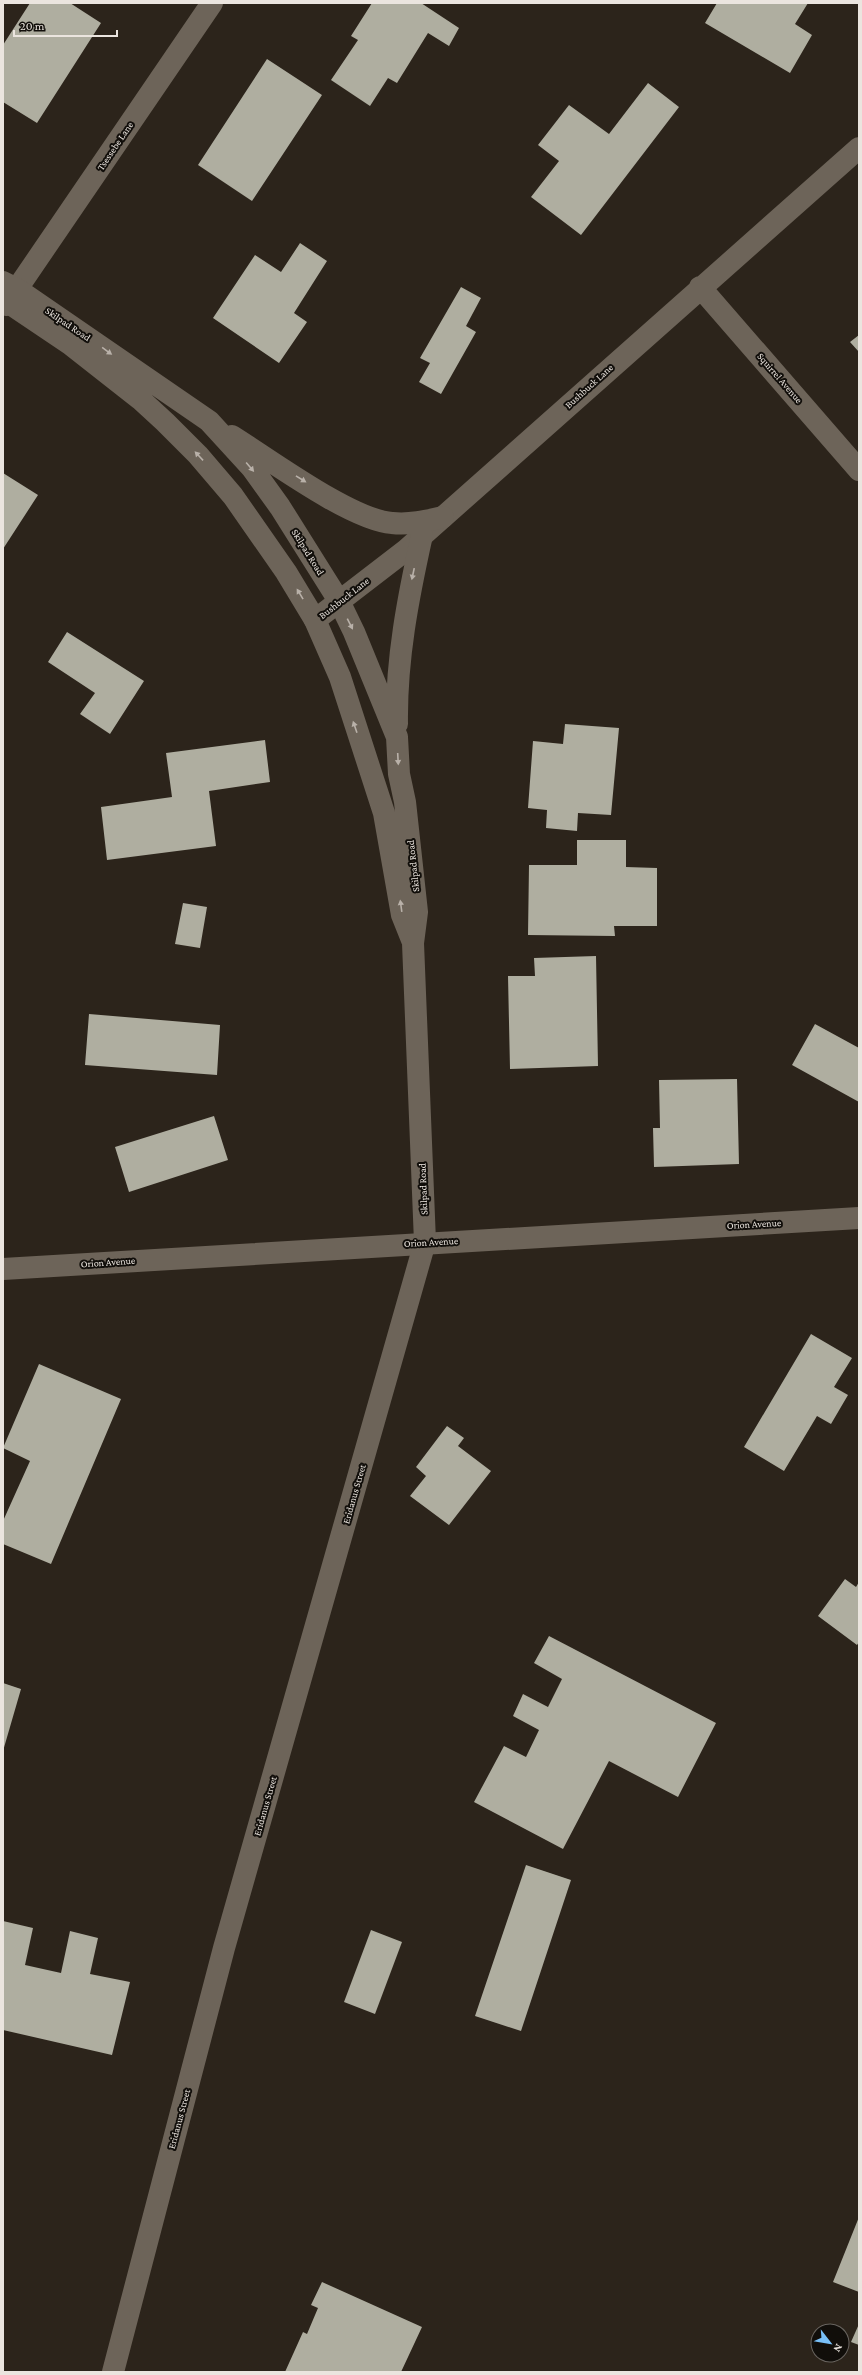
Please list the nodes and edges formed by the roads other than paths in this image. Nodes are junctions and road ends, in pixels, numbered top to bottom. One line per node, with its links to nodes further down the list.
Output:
1 (212, 3): 4 (street, Tsessebe Lane)
2 (859, 148): 3 (street, Bushbuck Lane)
3 (700, 287): 6 (street, Squirrel Avenue); 7 (street, Bushbuck Lane)
4 (7, 297): 5 (street, Skilpad Road, one-way to 5); 10 (street, Skilpad Road, one-way to 4)
5 (209, 421): 7 (street, one-way to 7); 9 (street, Skilpad Road, one-way to 9)
6 (859, 470)
7 (443, 517): 8 (street, Bushbuck Lane)
8 (422, 536): 9 (street, Bushbuck Lane); 11 (street, one-way to 11)
9 (339, 602): 10 (street, Bushbuck Lane); 11 (street, Skilpad Road, one-way to 11)
10 (315, 620): 12 (street, Skilpad Road, one-way to 10)
11 (397, 737): 12 (street, Skilpad Road, one-way to 12)
12 (413, 943): 14 (street, Skilpad Road)
13 (859, 1218): 14 (street, Orion Avenue)
14 (426, 1242): 15 (street, Orion Avenue); 16 (street, Eridanus Street)
15 (3, 1269)
16 (113, 2372)

